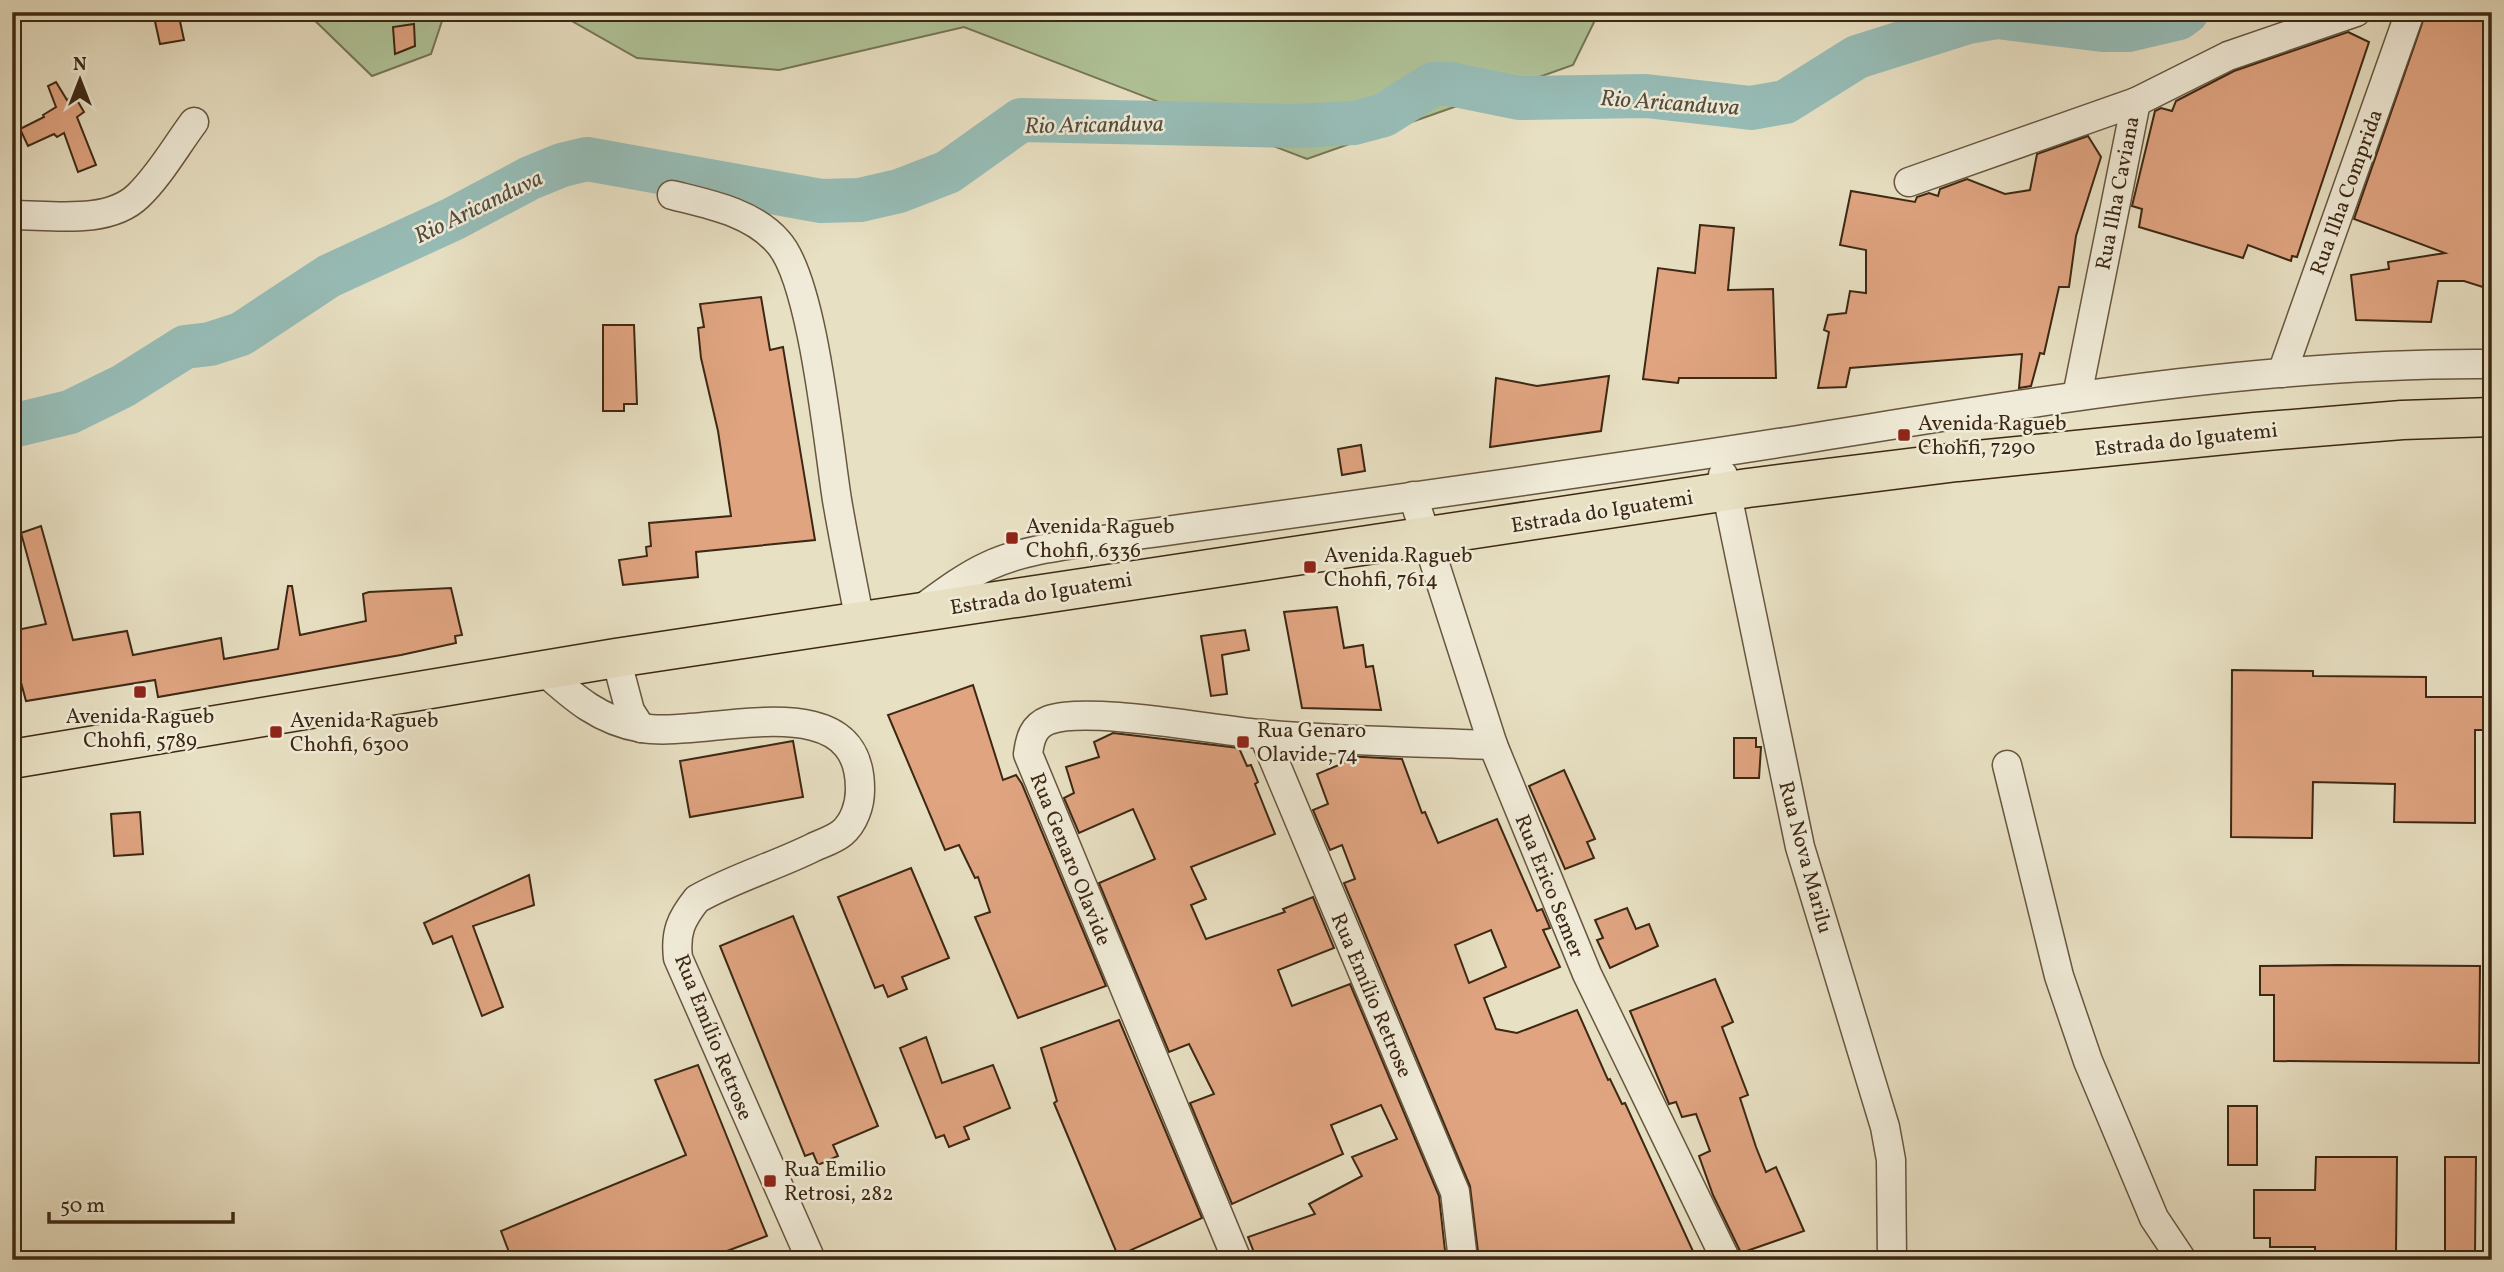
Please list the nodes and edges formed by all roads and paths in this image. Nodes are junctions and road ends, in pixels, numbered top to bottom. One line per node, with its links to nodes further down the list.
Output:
1 (2356, 12): 3 (street)
2 (2410, 12): 9 (street, Rua Ilha Comprida)
3 (2136, 102): 5 (street, Rua Ilha Caviana); 10 (street, Rua Ilha Caviana)
4 (194, 122): 7 (street)
5 (1909, 182)
6 (672, 195): 17 (street)
7 (12, 215)
8 (2492, 364): 9 (street)
9 (2282, 373): 10 (street)
10 (2077, 396): 12 (street)
11 (2492, 417): 13 (main road, Estrada do Iguatemi)
12 (1718, 452): 13 (street, Rua Nova Marilu); 14 (street)
13 (1726, 491): 15 (main road, Estrada do Iguatemi); 29 (street, Rua Nova Marilu)
14 (1413, 496): 15 (street, Rua Erico Semer); 16 (street)
15 (1428, 537): 16 (main road, Estrada do Iguatemi); 22 (street, Rua Erico Semer)
16 (917, 612): 17 (main road, Estrada do Iguatemi)
17 (860, 621): 18 (main road, Estrada do Iguatemi)
18 (616, 658): 19 (main road, Estrada do Iguatemi); 20 (street)
19 (543, 670): 20 (street, Rua Emílio Retrose); 23 (main road, Estrada do Iguatemi)
20 (641, 728): 25 (street, Rua Emílio Retrose)
21 (1263, 734): 22 (street, Rua Genaro Olavide); 26 (street, Rua Genaro Olavide); 27 (street, Rua Emílio Retrose)
22 (1493, 745): 28 (street, Rua Erico Semer)
23 (12, 759)
24 (2007, 765): 30 (street)
25 (811, 1260)
26 (1237, 1260)
27 (1463, 1260)
28 (1726, 1260)
29 (1892, 1260)
30 (2182, 1260)

